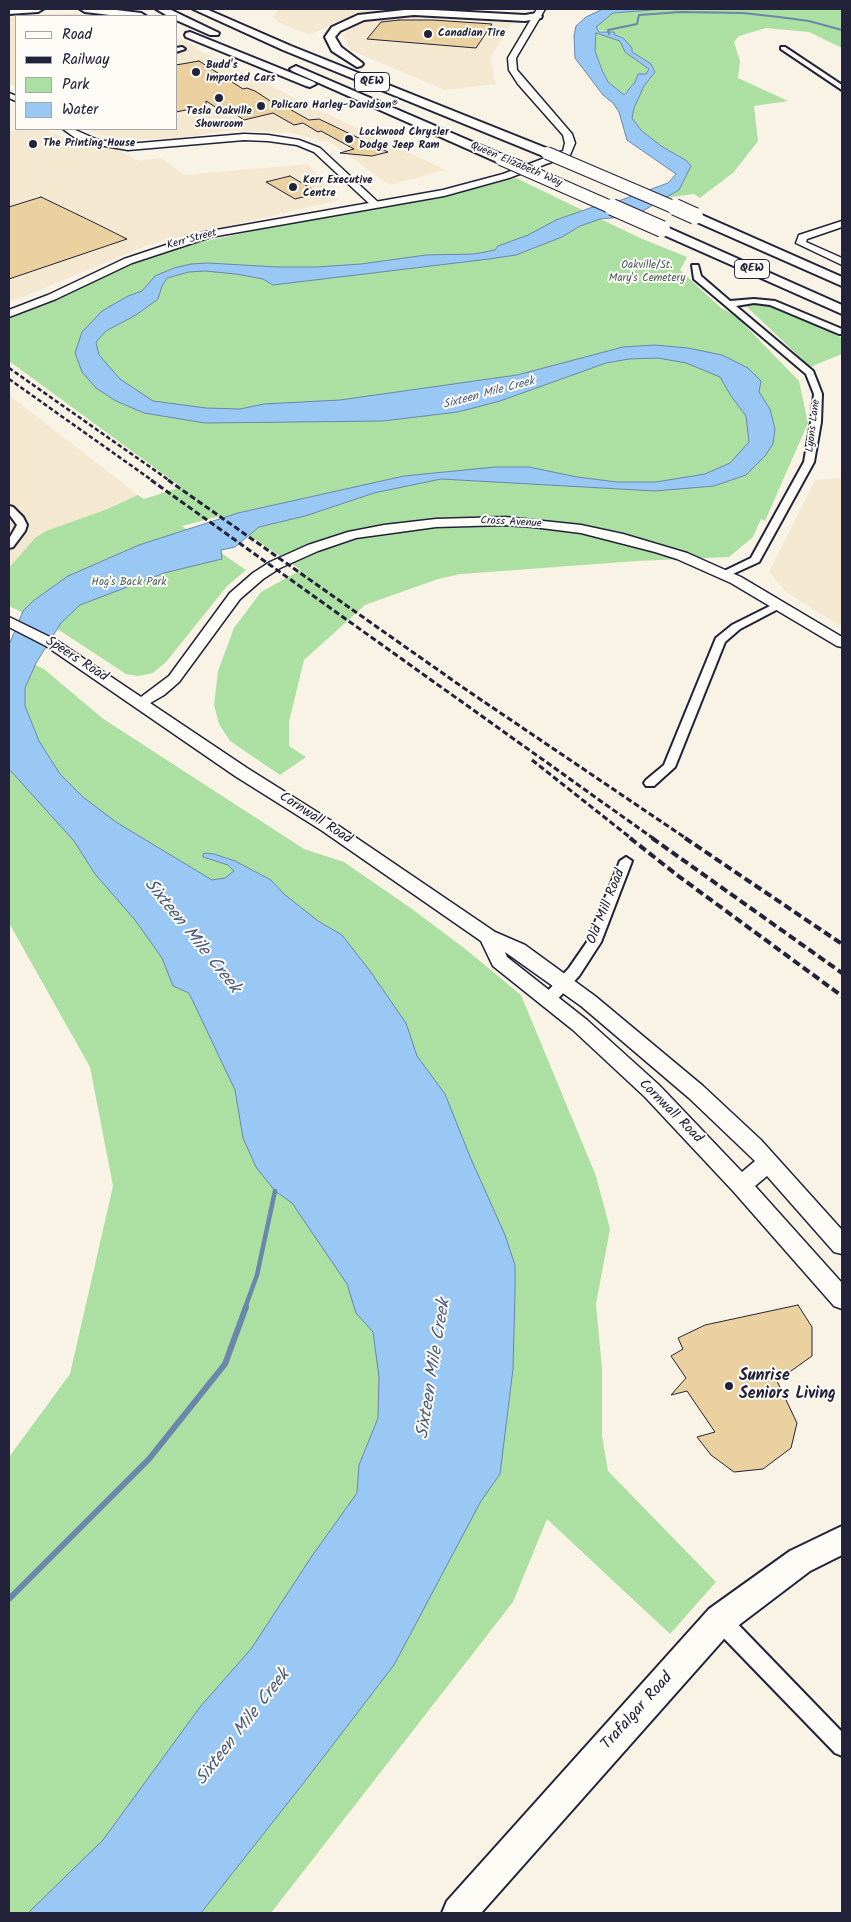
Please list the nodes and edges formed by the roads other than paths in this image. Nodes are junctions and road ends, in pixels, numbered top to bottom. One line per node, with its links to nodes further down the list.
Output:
1 (38, 9): 5 (highway)
2 (85, 9): 6 (highway)
3 (162, 9): 7 (highway, Queen Elizabeth Way / QEW)
4 (198, 9): 19 (highway, Queen Elizabeth Way / QEW)
5 (9, 11)
6 (133, 15)
7 (175, 15)
8 (533, 15): 11 (main road); 14 (highway); 20 (main road, Kerr Street)
9 (178, 16): 18 (highway, Queen Elizabeth Way / QEW)
10 (178, 30): 18 (highway)
11 (507, 46)
12 (783, 48): 15 (street)
13 (323, 50): 14 (highway)
14 (357, 64): 19 (highway)
15 (842, 88)
16 (514, 89): 20 (main road, Kerr Street)
17 (69, 130): 21 (street)
18 (461, 142): 27 (highway, Queen Elizabeth Way / QEW, bridge)
19 (546, 153): 25 (highway, Queen Elizabeth Way / QEW, bridge)
20 (387, 201): 21 (main road, Kerr Street)
21 (375, 204): 28 (main road, Kerr Street)
22 (841, 225): 23 (street)
23 (842, 262)
24 (695, 267): 26 (street, Lyons Lane)
25 (842, 282)
26 (728, 304): 29 (street); 32 (street, Lyons Lane)
27 (842, 310)
28 (9, 314)
29 (842, 332)
30 (9, 509): 31 (street)
31 (9, 545)
32 (724, 575): 33 (street, Cross Avenue); 37 (street, Cross Avenue)
33 (776, 606): 35 (street, Cross Avenue); 38 (street)
34 (9, 621): 36 (main road, Speers Road)
35 (842, 643)
36 (110, 682): 37 (main road, Speers Road)
37 (140, 703): 40 (main road, Cornwall Road)
38 (650, 783)
39 (626, 860): 41 (street, Old Mill Road)
40 (488, 937): 41 (main road, Cornwall Road); 42 (main road, Cornwall Road)
41 (564, 983): 42 (street, Old Mill Road); 43 (main road, Cornwall Road)
42 (549, 999): 44 (main road, Cornwall Road)
43 (768, 1162): 44 (main road); 45 (main road, Cornwall Road)
44 (741, 1185): 46 (main road, Cornwall Road)
45 (842, 1245)
46 (842, 1299)
47 (842, 1540): 48 (main road, Trafalgar Road)
48 (720, 1620): 49 (street); 50 (main road, Trafalgar Road)
49 (842, 1746)
50 (459, 1913)

